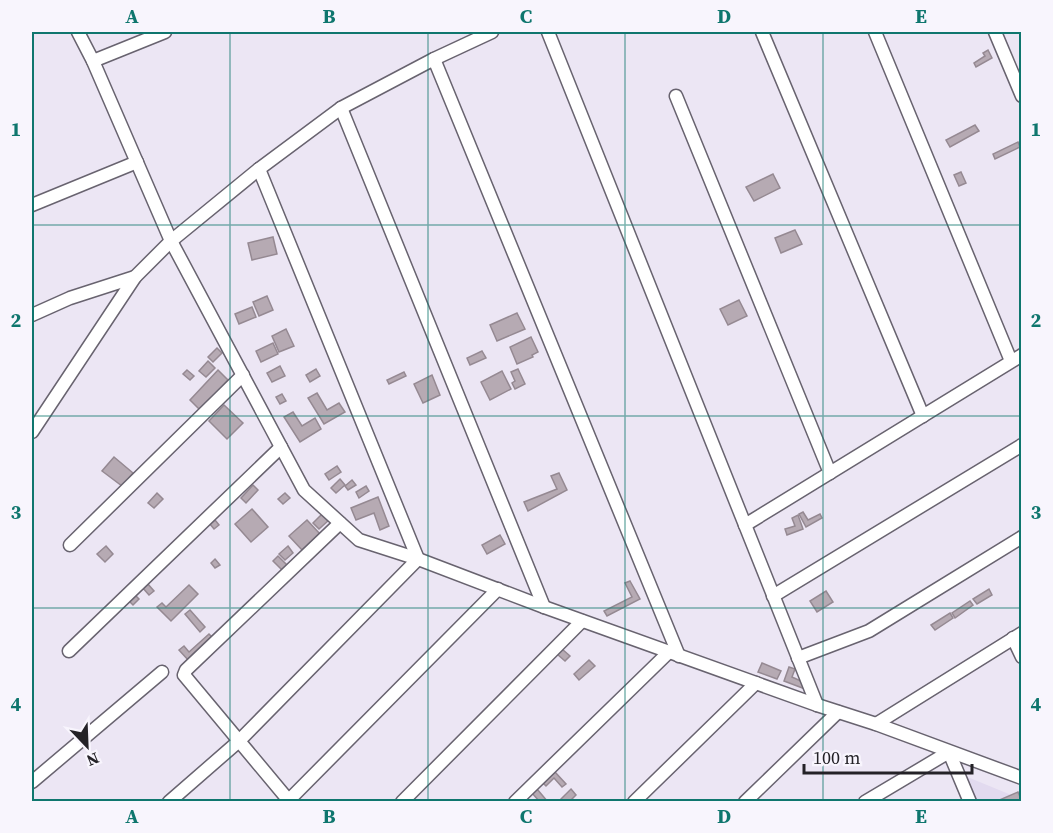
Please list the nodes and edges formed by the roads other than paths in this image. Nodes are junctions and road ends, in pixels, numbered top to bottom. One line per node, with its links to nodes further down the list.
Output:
1 (78, 32): 9 (street)
2 (165, 32): 9 (street)
3 (492, 32): 8 (street)
4 (548, 32): 27 (street)
5 (762, 32): 21 (street)
6 (875, 32): 19 (street)
7 (995, 32): 11 (street)
8 (435, 59): 12 (street); 37 (street)
9 (93, 61): 13 (street)
10 (676, 96): 25 (street)
11 (1022, 96)
12 (341, 108): 14 (street); 33 (street)
13 (137, 162): 15 (street); 16 (street)
14 (259, 169): 16 (street); 30 (street)
15 (32, 205)
16 (171, 241): 17 (street); 20 (street)
17 (135, 277): 18 (street); 22 (street)
18 (32, 315)
19 (1016, 358): 21 (street)
20 (243, 375): 24 (street); 29 (street)
21 (923, 416): 25 (street)
22 (32, 432)
23 (1022, 445): 32 (street)
24 (281, 447): 26 (street); 36 (street)
25 (830, 473): 27 (street)
26 (340, 523): 30 (street); 45 (street)
27 (745, 525): 32 (street)
28 (1022, 537): 39 (street)
29 (70, 545)
30 (418, 559): 31 (street); 45 (street)
31 (498, 590): 33 (street); 50 (street)
32 (773, 596): 39 (street)
33 (544, 607): 34 (street)
34 (582, 621): 37 (street); 51 (street)
35 (1017, 635): 38 (street); 44 (street)
36 (69, 651)
37 (674, 654): 41 (street); 52 (street)
38 (1022, 657)
39 (798, 658): 42 (street)
40 (162, 672): 48 (street)
41 (756, 683): 42 (street); 53 (street)
42 (817, 705): 43 (street)
43 (838, 712): 44 (street); 54 (street)
44 (876, 724): 46 (street)
45 (239, 741): 49 (street); 50 (street)
46 (949, 752): 47 (street); 55 (street); 56 (street)
47 (1022, 777)
48 (32, 782)
49 (169, 801)
50 (289, 801)
51 (402, 801)
52 (515, 801)
53 (634, 801)
54 (745, 801)
55 (865, 801)
56 (969, 801)

